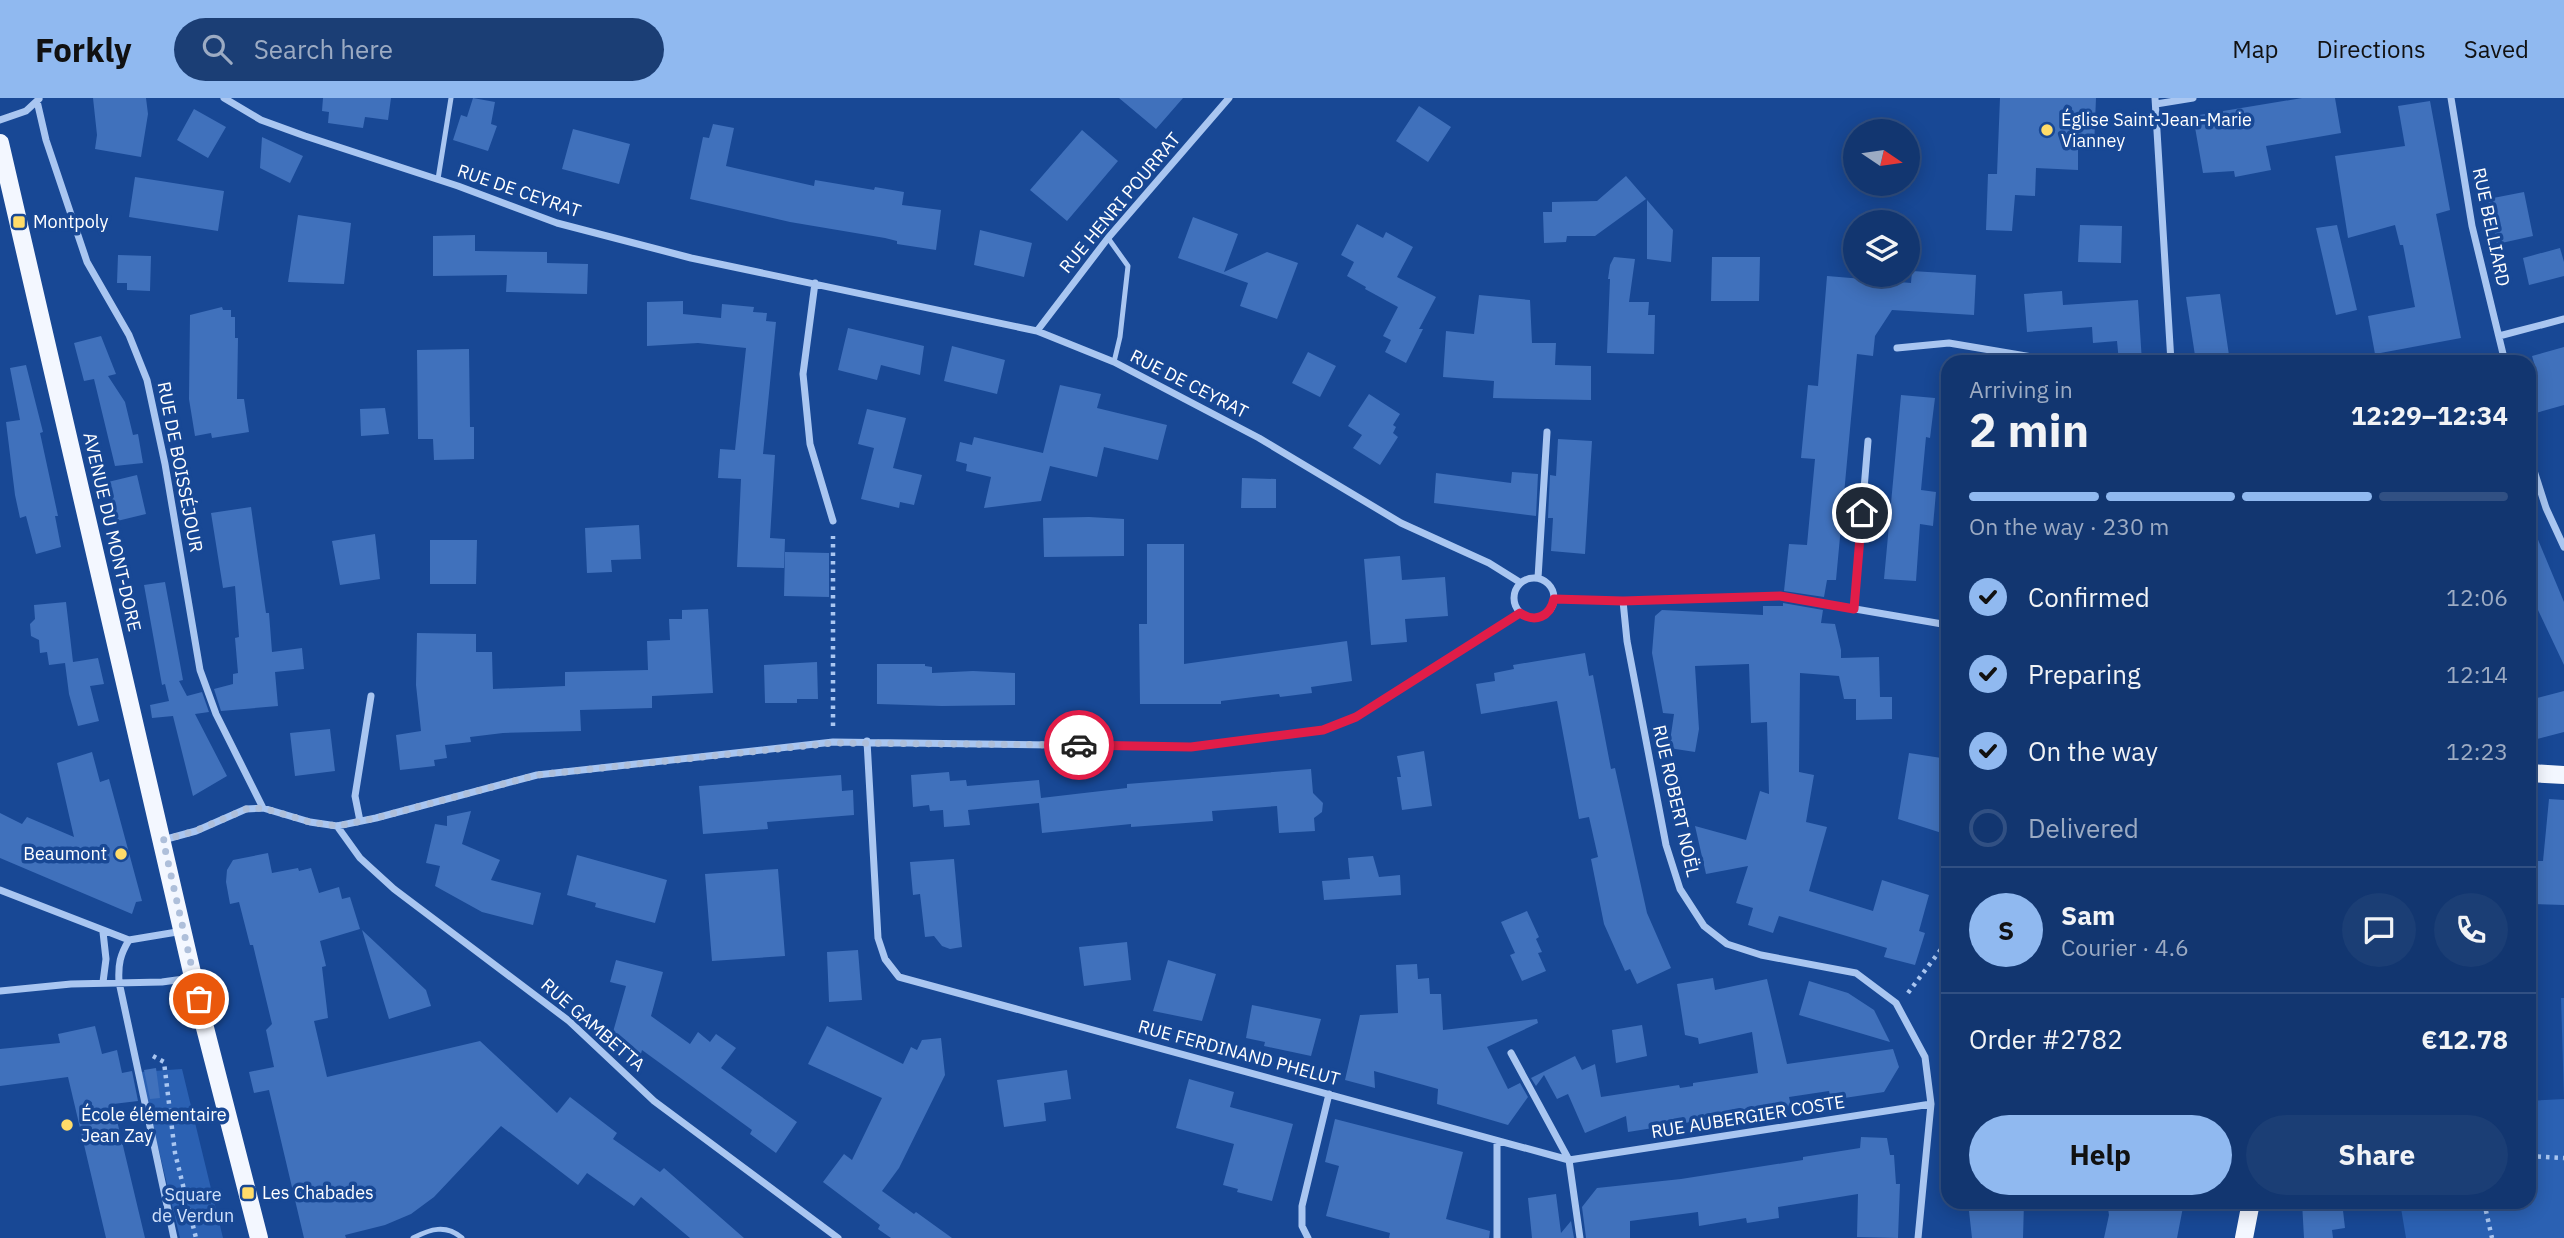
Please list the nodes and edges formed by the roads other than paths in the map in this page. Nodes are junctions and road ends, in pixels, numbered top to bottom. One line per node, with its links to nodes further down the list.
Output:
1 (223, 98): 10 (street, RUE DE CEYRAT)
2 (451, 98): 10 (lane)
3 (1229, 98): 11 (street, RUE HENRI POURRAT)
4 (2193, 98): 7 (street)
5 (2451, 98): 15 (street, RUE BELLIARD)
6 (38, 100): 8 (street); 37 (street, RUE DE BOISSÉJOUR)
7 (2156, 101): 18 (street)
8 (0, 120)
9 (0, 144): 40 (main road, AVENUE DU MONT-DORE)
10 (438, 179): 12 (street, RUE DE CEYRAT)
11 (1108, 238): 14 (street, RUE HENRI POURRAT); 20 (lane)
12 (815, 283): 14 (street, RUE DE CEYRAT); 24 (street)
13 (2564, 318): 15 (street)
14 (1037, 331): 20 (street, RUE DE CEYRAT)
15 (2499, 336): 19 (street, RUE BELLIARD)
16 (1897, 348): 17 (street)
17 (2020, 355)
18 (2171, 355)
19 (2503, 355)
20 (1114, 362): 27 (street, RUE DE CEYRAT)
21 (1547, 432): 26 (street)
22 (1868, 441): 30 (street)
23 (2536, 477): 25 (street)
24 (833, 521)
25 (2564, 547)
26 (1538, 578): 27 (street); 28 (street)
27 (1521, 583): 31 (street)
28 (1554, 599): 29 (street); 31 (street)
29 (1623, 601): 30 (street); 51 (street, RUE ROBERT NOËL)
30 (1854, 609): 32 (street)
31 (1520, 613): 34 (street)
32 (1941, 624)
33 (371, 696): 38 (street)
34 (867, 741): 38 (street); 50 (street, RUE FERDINAND PHELUT)
35 (2536, 773): 36 (main road)
36 (2564, 775)
37 (263, 808): 39 (street); 40 (street)
38 (360, 821): 39 (street)
39 (337, 826): 59 (street, RUE GAMBETTA)
40 (163, 840): 42 (main road, AVENUE DU MONT-DORE)
41 (0, 890): 43 (street)
42 (183, 931): 44 (street); 45 (main road, AVENUE DU MONT-DORE)
43 (103, 932): 44 (street); 46 (street)
44 (129, 940): 47 (street)
45 (194, 978): 47 (street); 56 (main road, AVENUE DU MONT-DORE)
46 (103, 982): 47 (street); 48 (street)
47 (119, 982): 55 (street)
48 (0, 991)
49 (1511, 1053): 53 (street)
50 (1329, 1094): 52 (street, RUE FERDINAND PHELUT); 60 (street)
51 (1931, 1104): 53 (street, RUE AUBERGIER COSTE); 63 (street, RUE ROBERT NOËL)
52 (1497, 1141): 53 (street, RUE FERDINAND PHELUT); 61 (street)
53 (1569, 1160): 62 (street)
54 (2250, 1209): 64 (main road)
55 (174, 1238)
56 (259, 1238)
57 (413, 1238): 58 (lane)
58 (462, 1238)
59 (838, 1238)
60 (1308, 1238)
61 (1497, 1238)
62 (1580, 1238)
63 (1918, 1238)
64 (2244, 1238)

